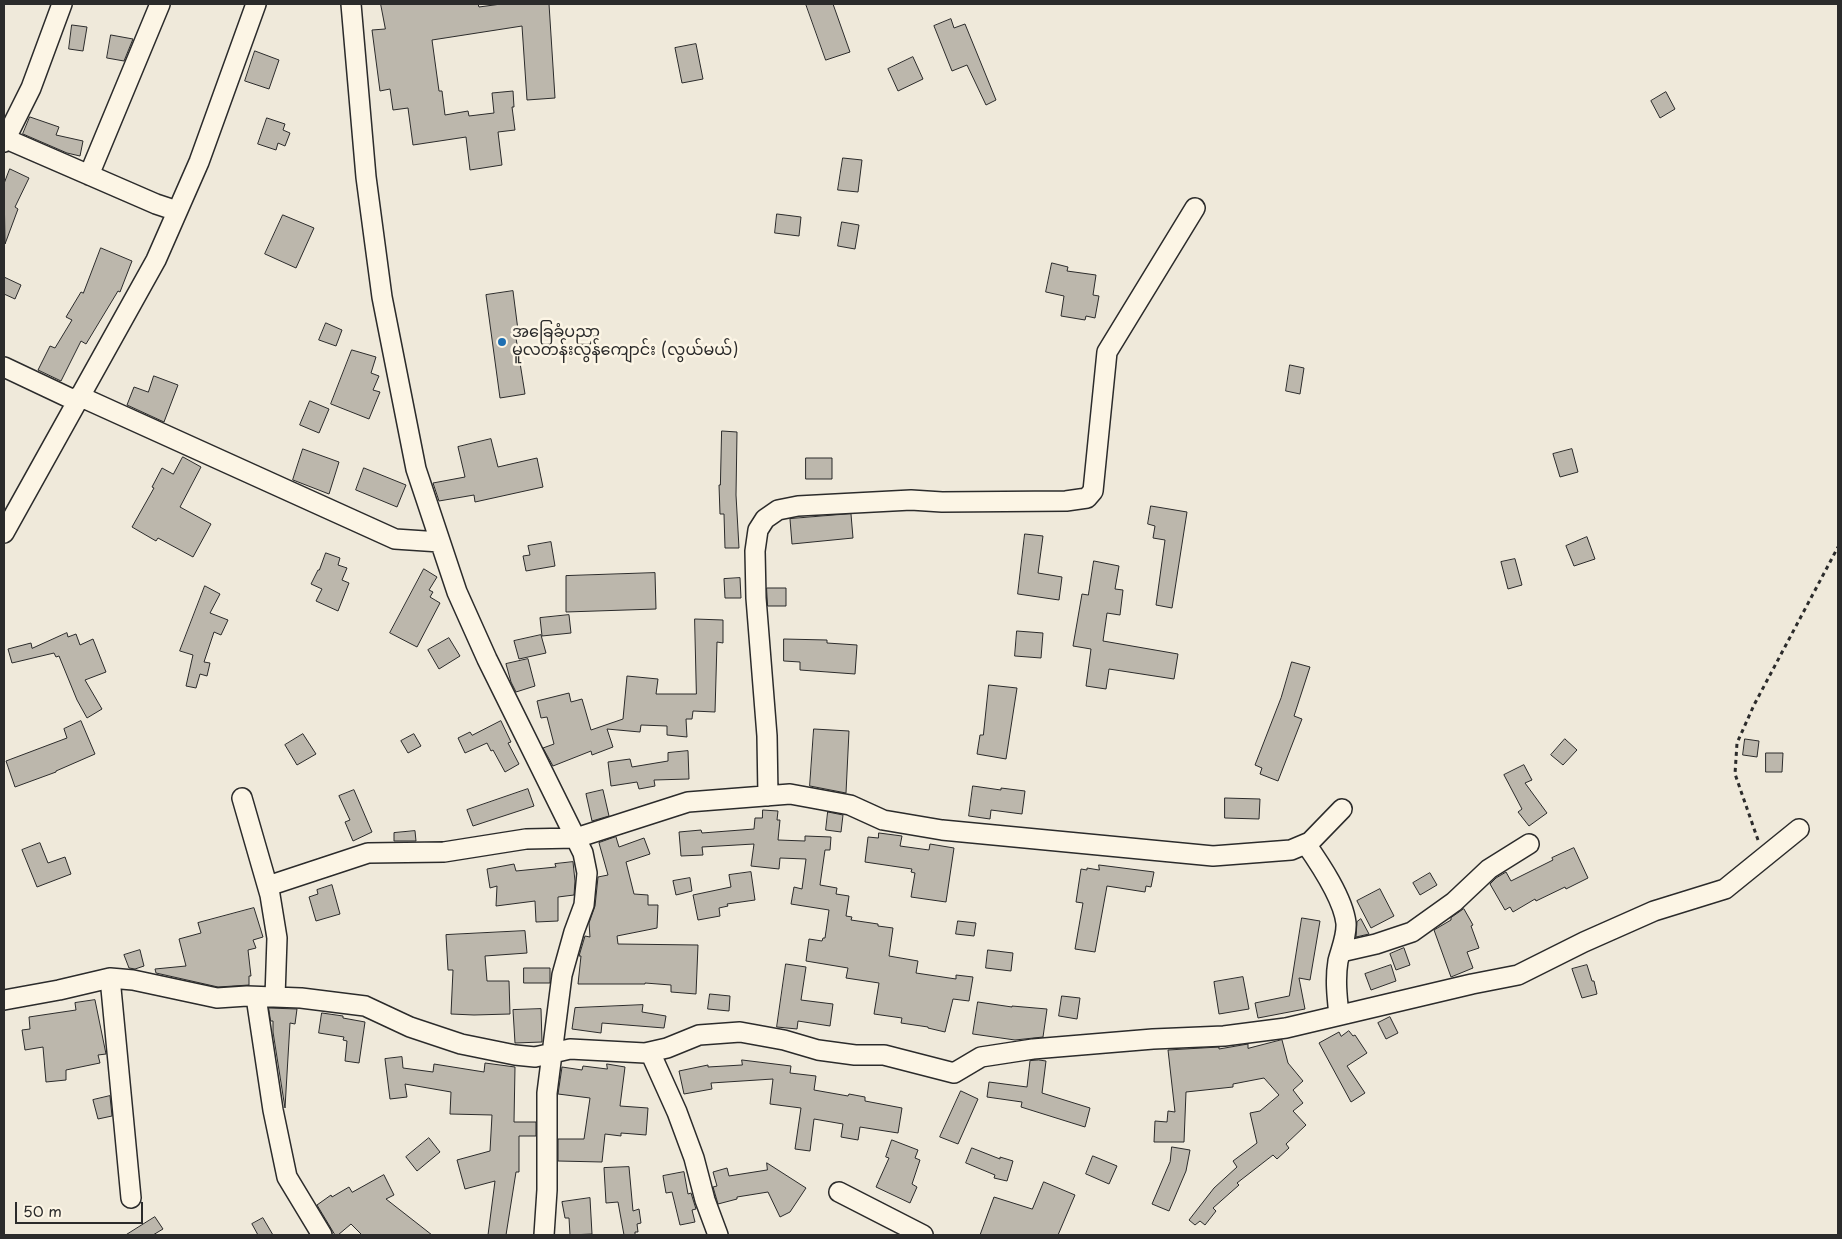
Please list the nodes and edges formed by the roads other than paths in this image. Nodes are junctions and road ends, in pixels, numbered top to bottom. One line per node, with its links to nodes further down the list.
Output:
1 (62, 4): 5 (street)
2 (160, 4): 6 (street)
3 (256, 4): 8 (street)
4 (351, 4): 12 (street)
5 (4, 139): 6 (street)
6 (89, 175): 8 (street)
7 (1195, 208): 13 (street)
8 (178, 211): 10 (street)
9 (4, 367): 10 (street)
10 (78, 398): 11 (street); 12 (street)
11 (4, 533)
12 (440, 542): 17 (street)
13 (768, 796): 17 (street); 18 (street)
14 (242, 798): 20 (street)
15 (1342, 809): 18 (street)
16 (1799, 829): 26 (street)
17 (576, 838): 20 (street); 28 (street)
18 (1306, 844): 21 (street)
19 (1529, 844): 21 (street)
20 (268, 886): 24 (street)
21 (1341, 952): 26 (street)
22 (110, 978): 23 (street); 25 (street); 30 (street)
23 (256, 997): 24 (street); 31 (street)
24 (275, 997): 28 (street)
25 (4, 1000)
26 (1339, 1015): 27 (street)
27 (650, 1052): 28 (street); 33 (street)
28 (553, 1053): 32 (street)
29 (839, 1192): 34 (street)
30 (132, 1198)
31 (322, 1233)
32 (544, 1235)
33 (718, 1235)
34 (923, 1235)

